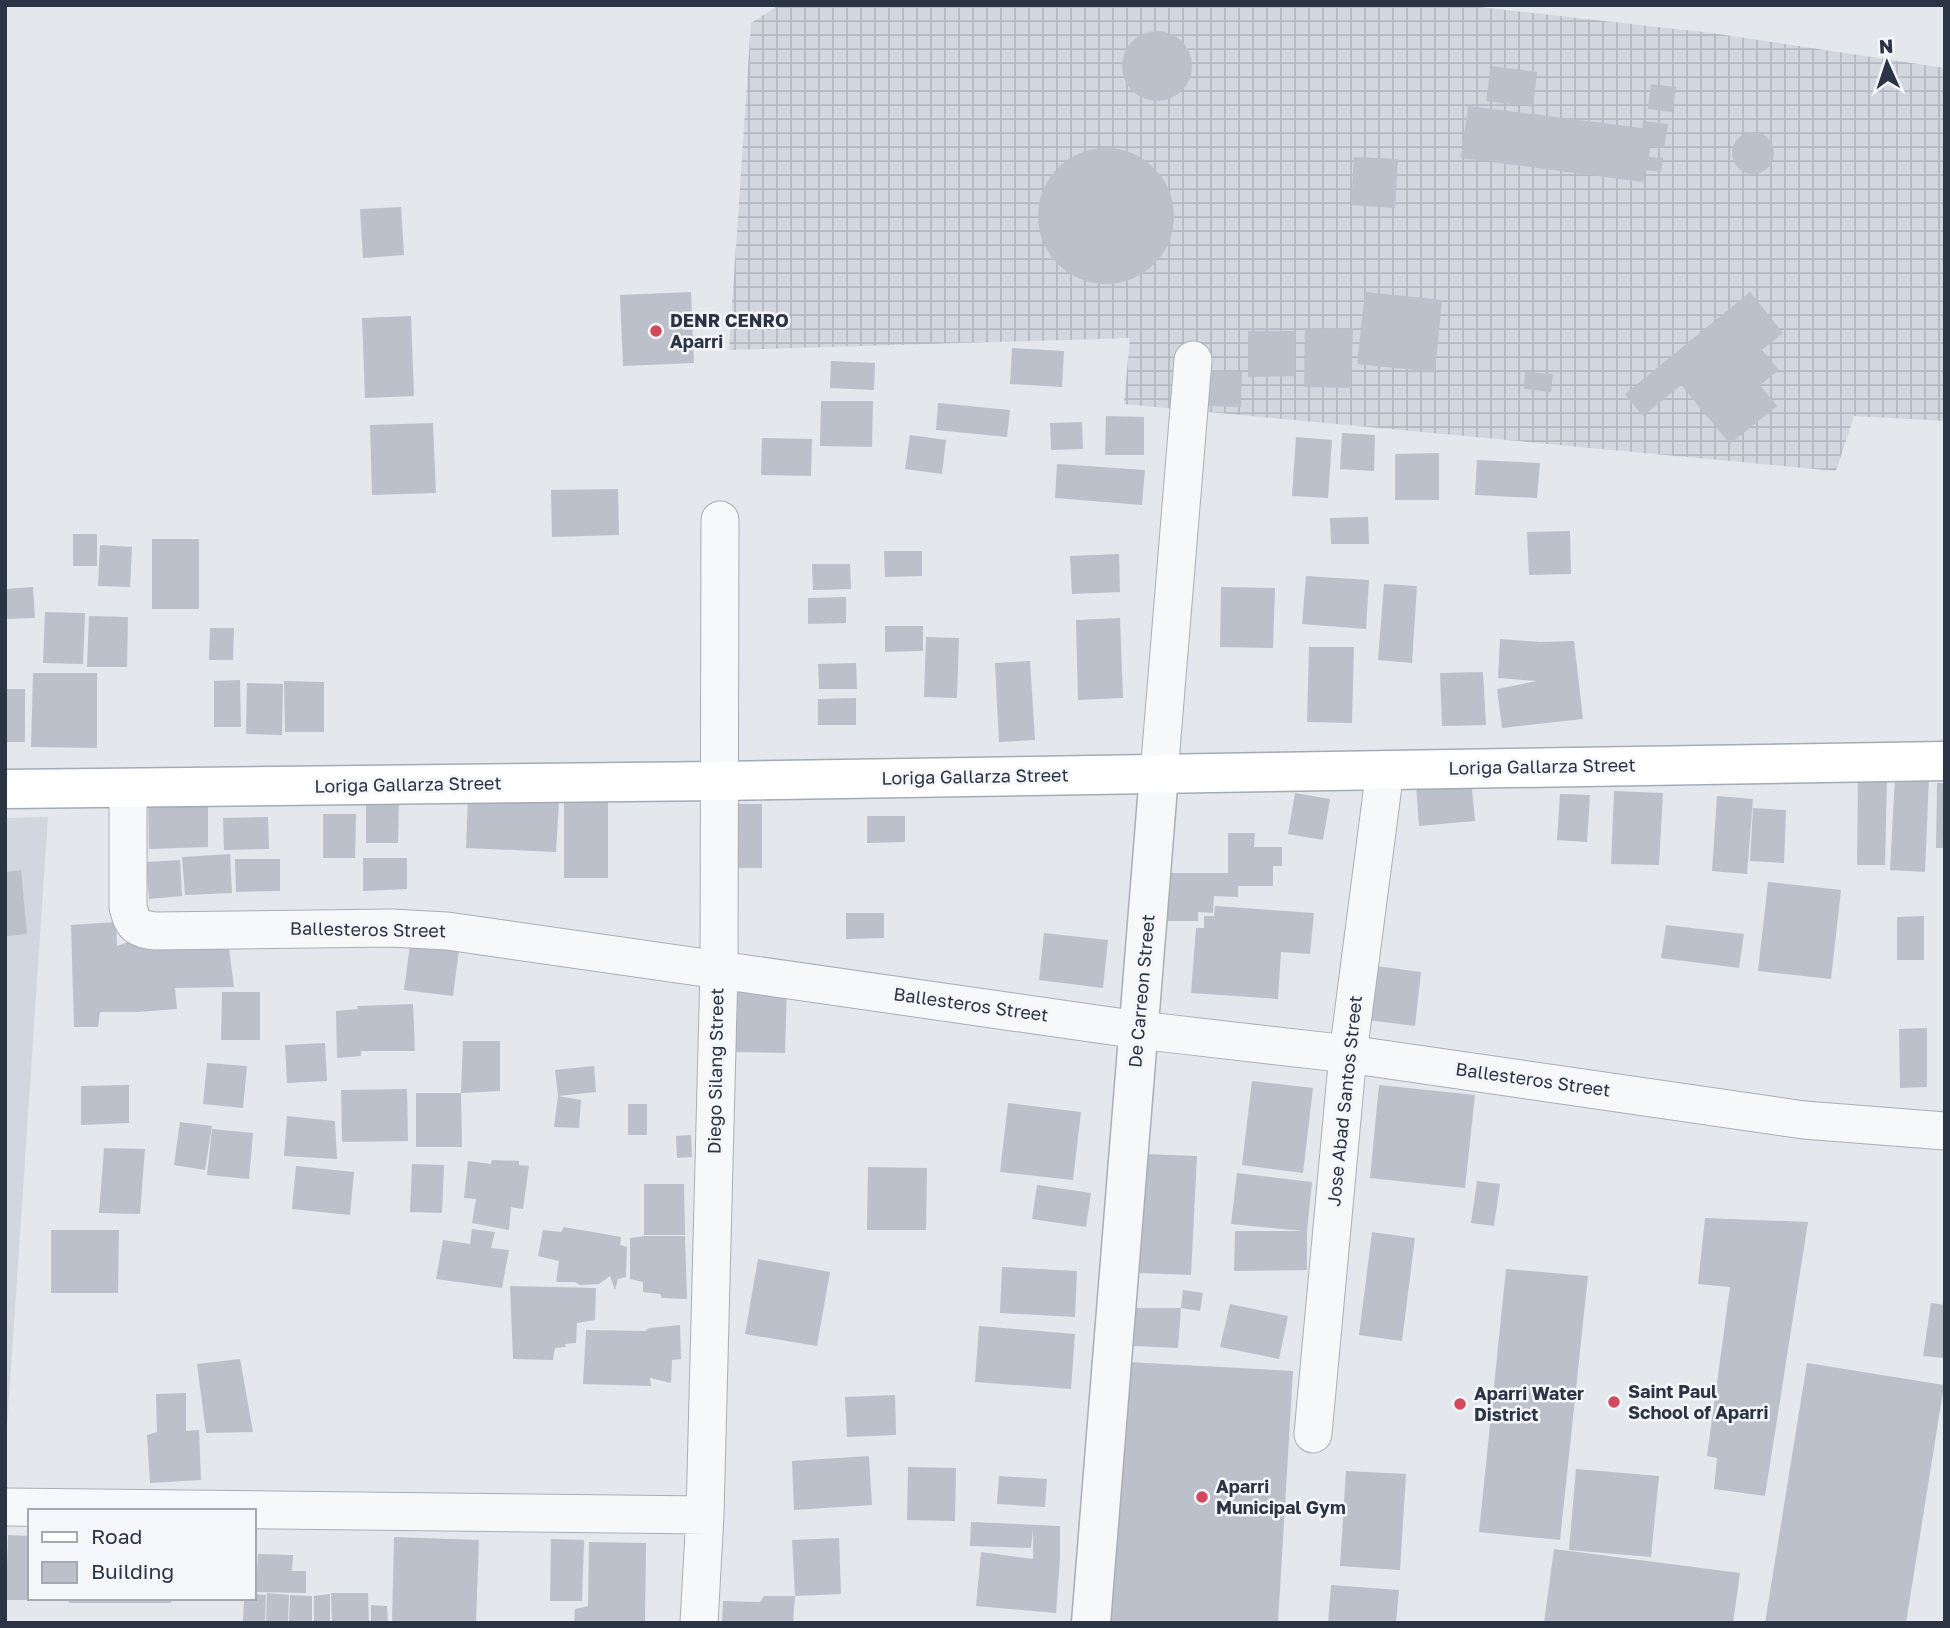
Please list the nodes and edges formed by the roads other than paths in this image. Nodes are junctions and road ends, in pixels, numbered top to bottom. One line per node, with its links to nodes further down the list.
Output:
1 (1192, 360): 5 (street, De Carreon Street)
2 (720, 520): 6 (street, Diego Silang Street)
3 (1945, 761): 4 (main road, Loriga Gallarza Street)
4 (1385, 770): 5 (main road, Loriga Gallarza Street); 11 (street, Jose Abad Santos Street)
5 (1159, 774): 6 (main road, Loriga Gallarza Street); 10 (street, De Carreon Street)
6 (720, 781): 7 (main road, Loriga Gallarza Street); 9 (street, Diego Silang Street)
7 (128, 788): 8 (main road, Loriga Gallarza Street); 9 (street, Ballesteros Street)
8 (5, 789)
9 (719, 969): 10 (street, Ballesteros Street); 17 (street, Diego Silang Street)
10 (1139, 1030): 11 (street, Ballesteros Street); 19 (street, De Carreon Street)
11 (1348, 1054): 12 (street, Ballesteros Street); 13 (street, Jose Abad Santos Street)
12 (1945, 1131)
13 (1313, 1434)
14 (5, 1507): 15 (street)
15 (180, 1509)
16 (256, 1510): 17 (street)
17 (705, 1515): 18 (street, Diego Silang Street)
18 (699, 1623)
19 (1091, 1623)

